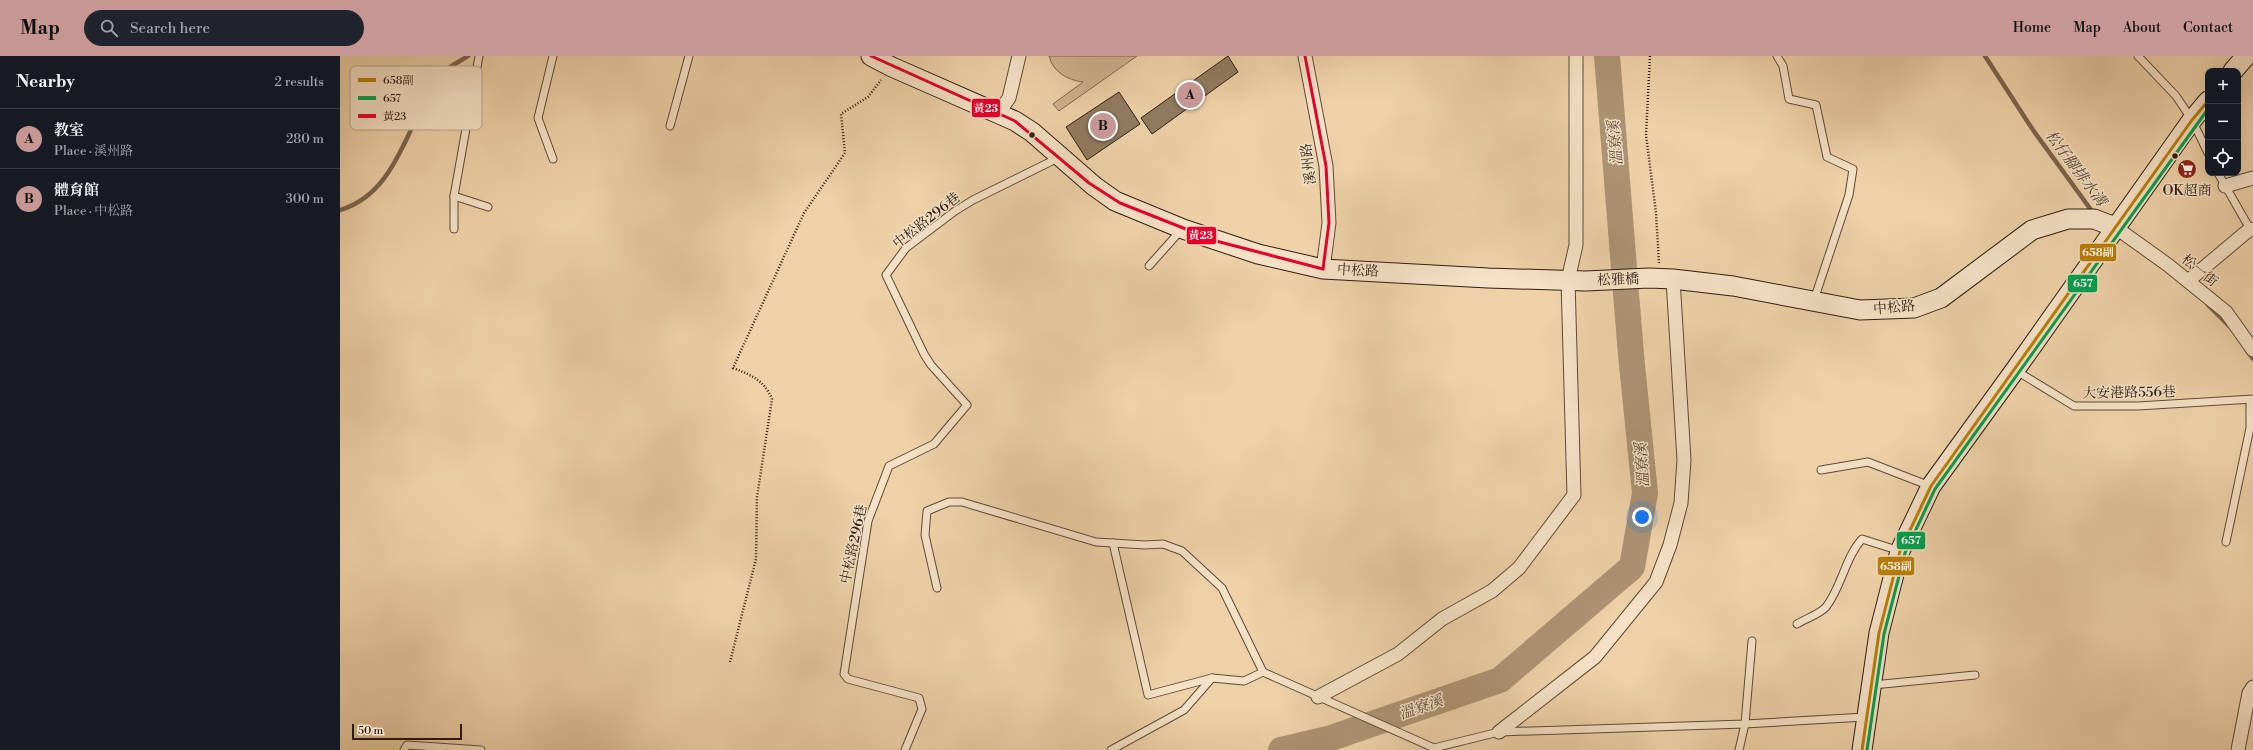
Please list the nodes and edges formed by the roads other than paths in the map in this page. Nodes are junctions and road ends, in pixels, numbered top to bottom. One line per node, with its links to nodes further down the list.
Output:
1 (479, 56): 11 (lane)
2 (552, 56): 20 (lane)
3 (690, 56): 16 (lane)
4 (871, 56): 14 (street, 中松路)
5 (1019, 56): 14 (street)
6 (1305, 56): 31 (street, 溪州路)
7 (1576, 56): 33 (street)
8 (1777, 56): 35 (lane)
9 (2138, 56): 15 (lane)
10 (2246, 56): 12 (street)
11 (477, 66)
12 (2236, 68)
13 (2206, 104): 15 (street)
14 (999, 112): 19 (street, 中松路)
15 (2192, 120): 18 (lane); 26 (street)
16 (670, 126)
17 (466, 130): 24 (lane)
18 (2205, 147)
19 (1060, 157): 28 (street, 中松路); 58 (lane, 中松路296巷)
20 (553, 159)
21 (2220, 176): 23 (lane)
22 (2253, 178): 23 (street)
23 (2225, 186): 29 (lane)
24 (454, 196): 25 (lane); 27 (lane)
25 (488, 207)
26 (2115, 227): 34 (street, 松一街); 35 (street, 中松路); 37 (street)
27 (454, 229)
28 (1183, 229): 30 (lane); 31 (street, 中松路)
29 (2251, 230): 34 (street)
30 (1149, 266)
31 (1323, 269): 33 (street, 中松路)
32 (1661, 279): 33 (street, 松雅橋); 35 (street, 中松路); 55 (street)
33 (1577, 281): 52 (street)
34 (2188, 281): 36 (street, 松一街)
35 (1814, 300)
36 (2253, 350)
37 (2015, 370): 38 (lane, 大安港路556巷); 40 (street)
38 (2252, 399): 41 (lane)
39 (1821, 470): 40 (lane)
40 (1930, 486): 43 (street)
41 (2226, 542)
42 (1113, 543): 44 (lane); 47 (lane); 49 (lane)
43 (1900, 551): 45 (lane); 50 (street)
44 (937, 588)
45 (1797, 624)
46 (1752, 641): 54 (lane)
47 (1263, 672): 49 (lane); 52 (lane)
48 (1975, 675): 50 (lane)
49 (1212, 678): 59 (lane)
50 (1871, 685): 53 (street)
51 (2253, 687): 62 (street)
52 (1318, 697): 55 (lane)
53 (1867, 717): 54 (lane); 61 (street)
54 (1745, 724): 55 (lane); 60 (lane)
55 (1499, 732)
56 (404, 750): 57 (lane)
57 (481, 750)
58 (905, 750)
59 (1110, 750)
60 (1740, 750)
61 (1862, 750)
62 (2238, 750)

